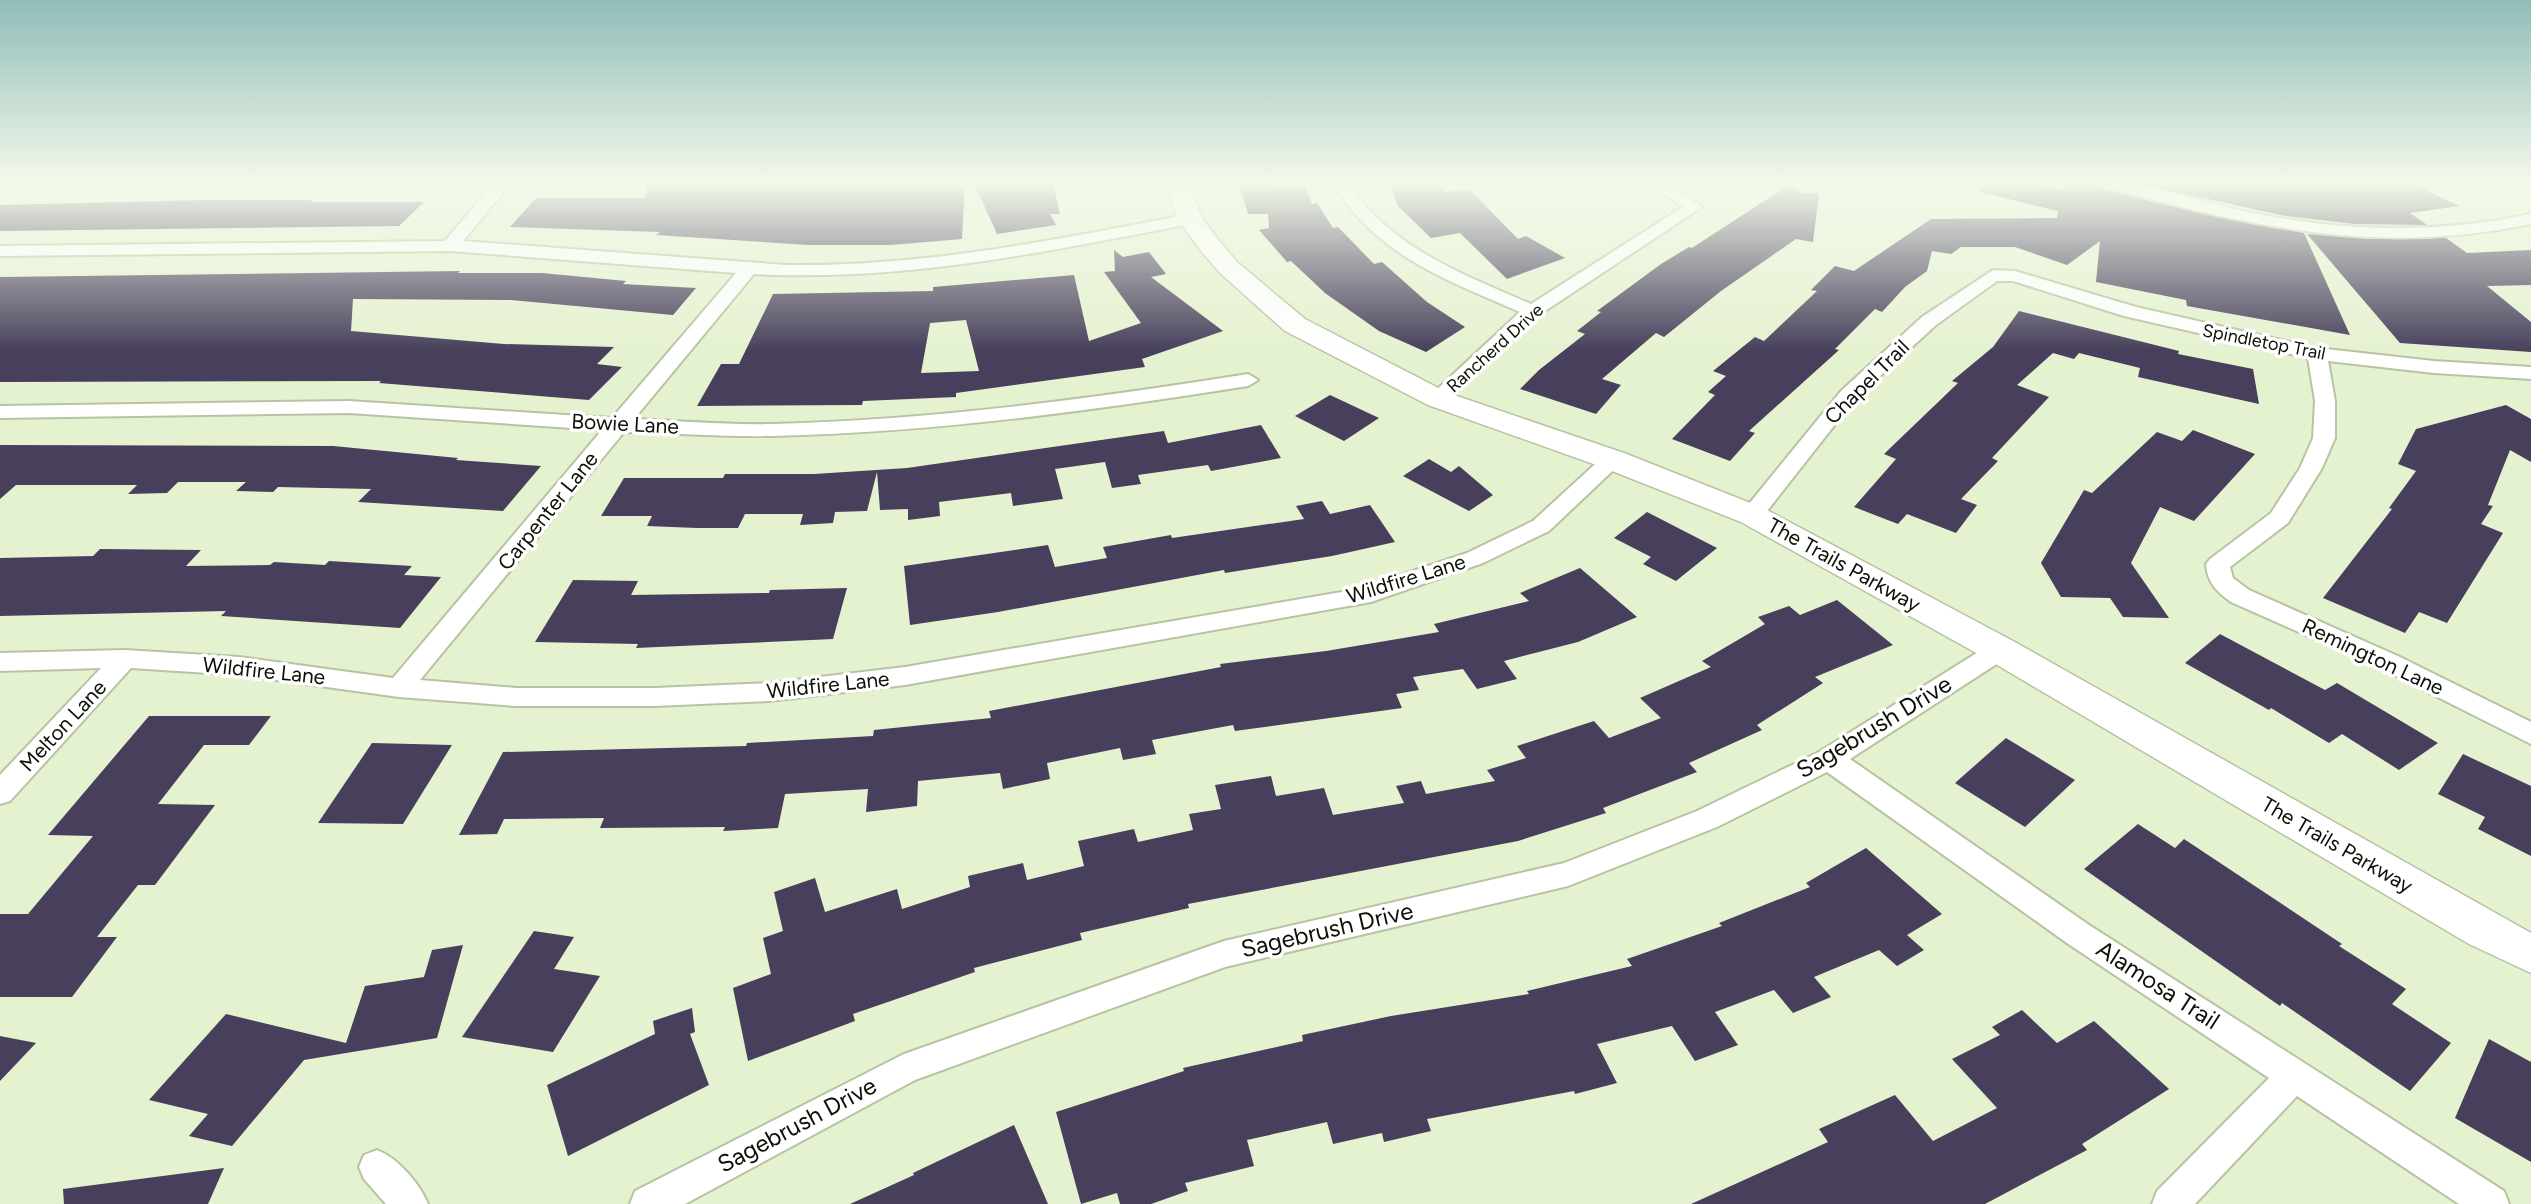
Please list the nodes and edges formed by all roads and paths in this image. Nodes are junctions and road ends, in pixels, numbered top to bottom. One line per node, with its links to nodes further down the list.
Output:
1 (456, 239): 6 (street)
2 (1079, 239): 8 (street)
3 (1206, 239): 14 (street, The Trails Parkway)
4 (1393, 239): 10 (street)
5 (1643, 239): 10 (street, Rancherd Drive)
6 (450, 246): 7 (street); 8 (street)
7 (0, 251)
8 (749, 268): 16 (street, Carpenter Lane)
9 (2004, 274): 11 (street, Spindletop Trail); 18 (street, Chapel Trail)
10 (1532, 310): 14 (street, Rancherd Drive)
11 (2317, 354): 12 (street, Spindletop Trail); 23 (street, Remington Lane)
12 (2531, 373)
13 (1248, 380): 16 (street, Bowie Lane)
14 (1438, 399): 17 (street, The Trails Parkway)
15 (0, 412): 16 (street, Bowie Lane)
16 (615, 425): 22 (street, Carpenter Lane)
17 (1613, 460): 18 (street, The Trails Parkway); 22 (street, Wildfire Lane)
18 (1752, 515): 19 (street, The Trails Parkway)
19 (2000, 650): 24 (street, Sagebrush Drive); 26 (street, The Trails Parkway)
20 (125, 659): 21 (street, Wildfire Lane); 22 (street, Wildfire Lane); 25 (street, Melton Lane)
21 (0, 662)
22 (399, 688)
23 (2531, 734)
24 (1829, 759): 27 (street, Alamosa Trail); 30 (street, Sagebrush Drive)
25 (0, 793)
26 (2531, 954)
27 (2295, 1075): 31 (street); 32 (street, Alamosa Trail)
28 (377, 1167): 29 (street)
29 (410, 1204)
30 (648, 1204)
31 (2170, 1204)
32 (2491, 1204)

